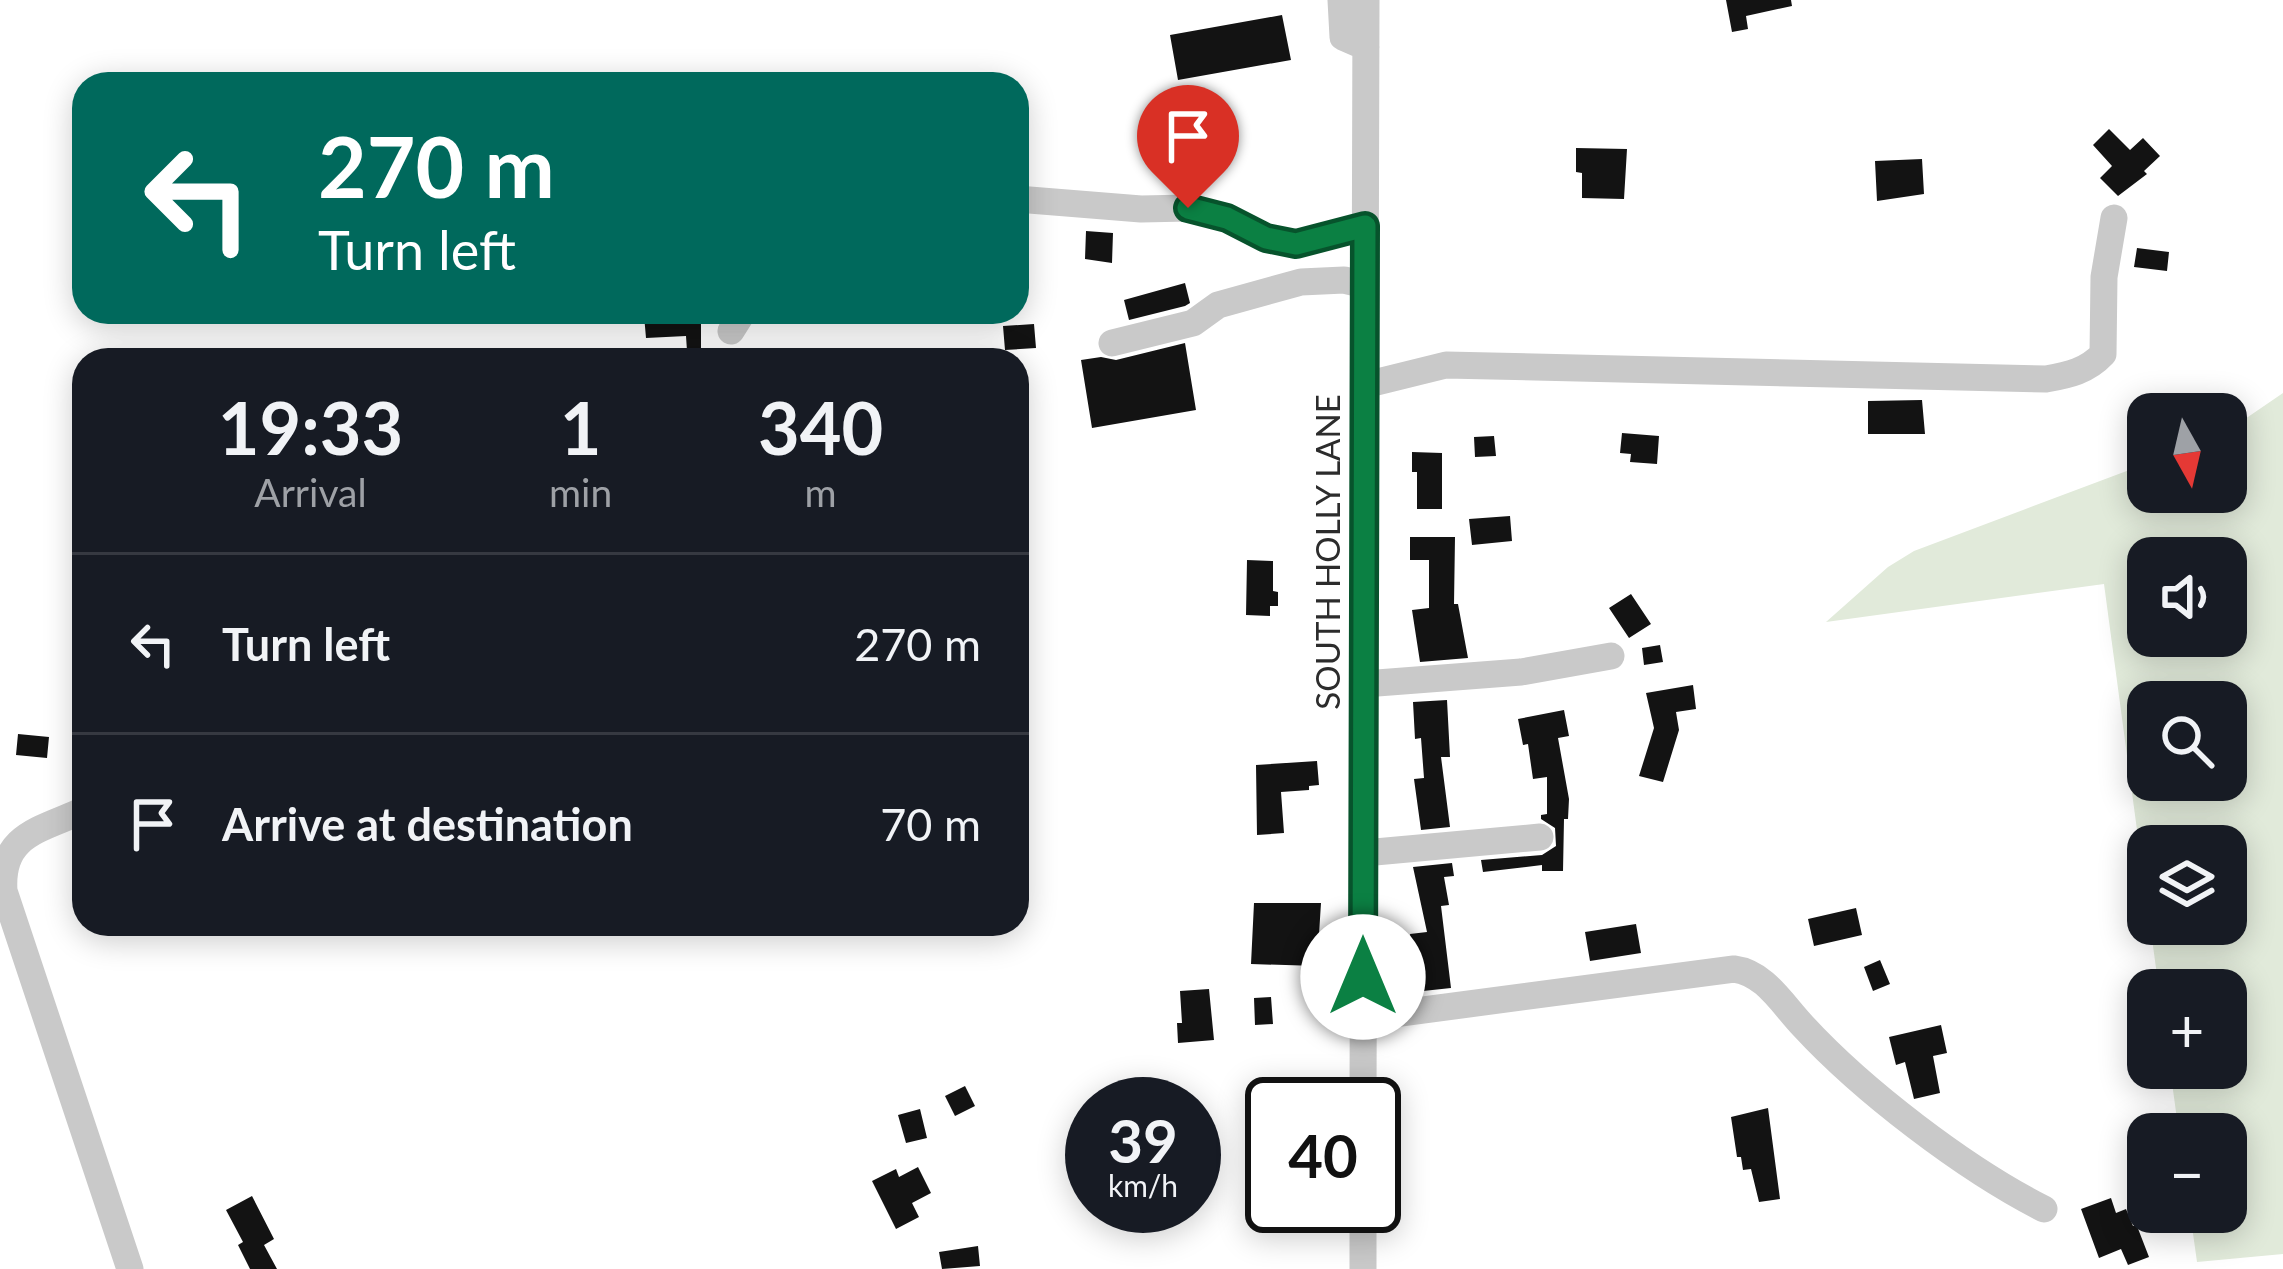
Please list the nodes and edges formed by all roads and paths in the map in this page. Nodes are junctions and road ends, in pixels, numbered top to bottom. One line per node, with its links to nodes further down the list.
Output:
1 (1341, 0): 3 (street)
2 (1366, 0): 3 (street, SOUTH HOLLY LANE)
3 (1366, 47): 6 (street, SOUTH HOLLY LANE)
4 (1029, 200): 6 (street)
5 (2114, 218): 9 (street)
6 (1365, 226): 7 (street, SOUTH HOLLY LANE)
7 (1365, 285): 8 (street); 9 (street, SOUTH HOLLY LANE)
8 (1112, 343)
9 (1365, 385): 11 (street, SOUTH HOLLY LANE)
10 (1611, 656): 11 (street)
11 (1364, 684): 14 (street, SOUTH HOLLY LANE)
12 (72, 816): 19 (street)
13 (1540, 837): 14 (street)
14 (1364, 854): 15 (street, SOUTH HOLLY LANE)
15 (1363, 1018): 16 (street, SOUTH HOLLY LANE); 17 (street)
16 (1363, 1077)
17 (2044, 1209)
18 (1363, 1233): 20 (street)
19 (130, 1269)
20 (1363, 1269)

